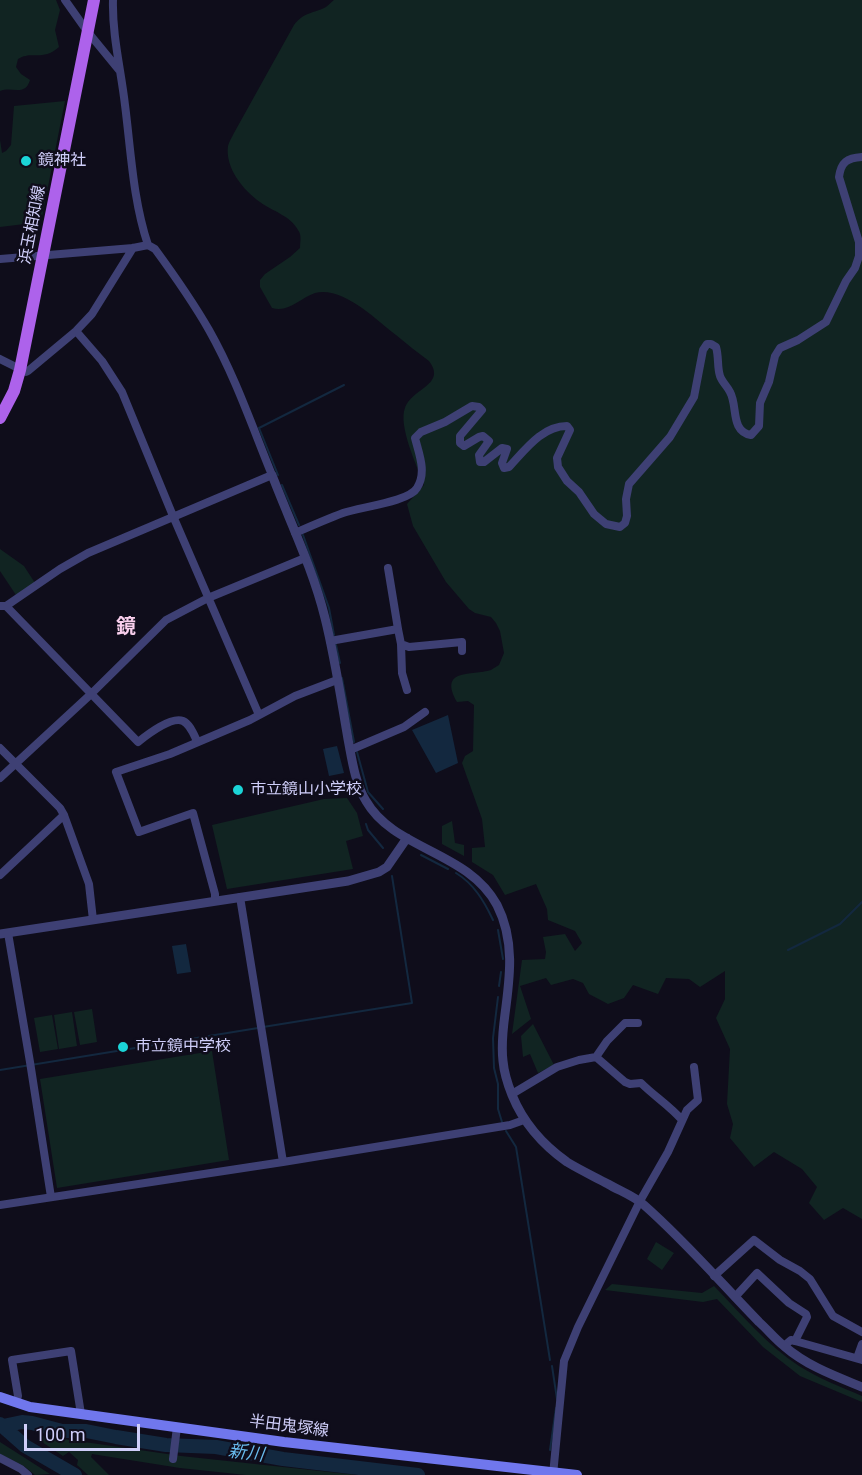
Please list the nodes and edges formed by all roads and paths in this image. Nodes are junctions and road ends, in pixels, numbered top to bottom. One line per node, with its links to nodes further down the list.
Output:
1 (65, 0): 4 (street)
2 (94, 0): 4 (main road, 浜玉相知線)
3 (113, 0): 5 (street)
4 (87, 31): 5 (street); 9 (main road, 浜玉相知線)
5 (120, 71): 7 (street)
6 (862, 157): 17 (street)
7 (148, 245): 8 (street); 15 (street)
8 (133, 248): 9 (street); 11 (street)
9 (44, 255): 10 (street); 13 (main road, 浜玉相知線)
10 (0, 259)
11 (76, 331): 13 (street); 16 (street)
12 (0, 359): 13 (street)
13 (20, 370): 14 (main road, 浜玉相知線)
14 (0, 418)
15 (272, 475): 16 (street); 17 (street)
16 (173, 516): 20 (street); 21 (street)
17 (295, 533): 18 (street)
18 (305, 558): 20 (street); 23 (street)
19 (388, 568): 22 (street)
20 (208, 598): 28 (street); 30 (street)
21 (3, 606): 28 (street)
22 (398, 629): 23 (street); 24 (street)
23 (330, 641): 26 (street)
24 (401, 644): 25 (street); 27 (street)
25 (462, 651)
26 (337, 680): 30 (street); 33 (street)
27 (407, 690)
28 (91, 694): 31 (street); 34 (street)
29 (425, 712): 33 (street)
30 (259, 715): 31 (street)
31 (197, 741): 40 (street)
32 (0, 748): 34 (street)
33 (350, 750): 37 (street)
34 (16, 764): 35 (street); 36 (street)
35 (0, 778)
36 (64, 814): 38 (street); 41 (street)
37 (407, 838): 39 (street); 46 (street)
38 (0, 875)
39 (240, 897): 40 (street); 49 (street)
40 (215, 901): 41 (street)
41 (93, 920): 42 (street)
42 (4, 933): 50 (street)
43 (638, 1023): 44 (street)
44 (596, 1057): 46 (street); 48 (street)
45 (694, 1067): 48 (street)
46 (512, 1094): 47 (street)
47 (525, 1120): 49 (street); 51 (street)
48 (682, 1120): 51 (street)
49 (283, 1162): 50 (street)
50 (51, 1197): 52 (street)
51 (640, 1201): 53 (street); 67 (street)
52 (0, 1205)
53 (714, 1276): 54 (street); 55 (street)
54 (735, 1297): 56 (street); 58 (street)
55 (862, 1332)
56 (795, 1341): 58 (street); 59 (street)
57 (862, 1344): 59 (street)
58 (784, 1346): 60 (street)
59 (860, 1359)
60 (862, 1387)
61 (0, 1397): 62 (main road, 半田鬼塚線)
62 (16, 1403): 63 (main road, 半田鬼塚線); 63 (street)
63 (81, 1414): 64 (main road, 半田鬼塚線)
64 (177, 1429): 66 (street); 67 (main road, 半田鬼塚線)
65 (0, 1458): 68 (street)
66 (172, 1459)
67 (553, 1474): 69 (main road, 半田鬼塚線)
68 (28, 1475)
69 (577, 1475)

